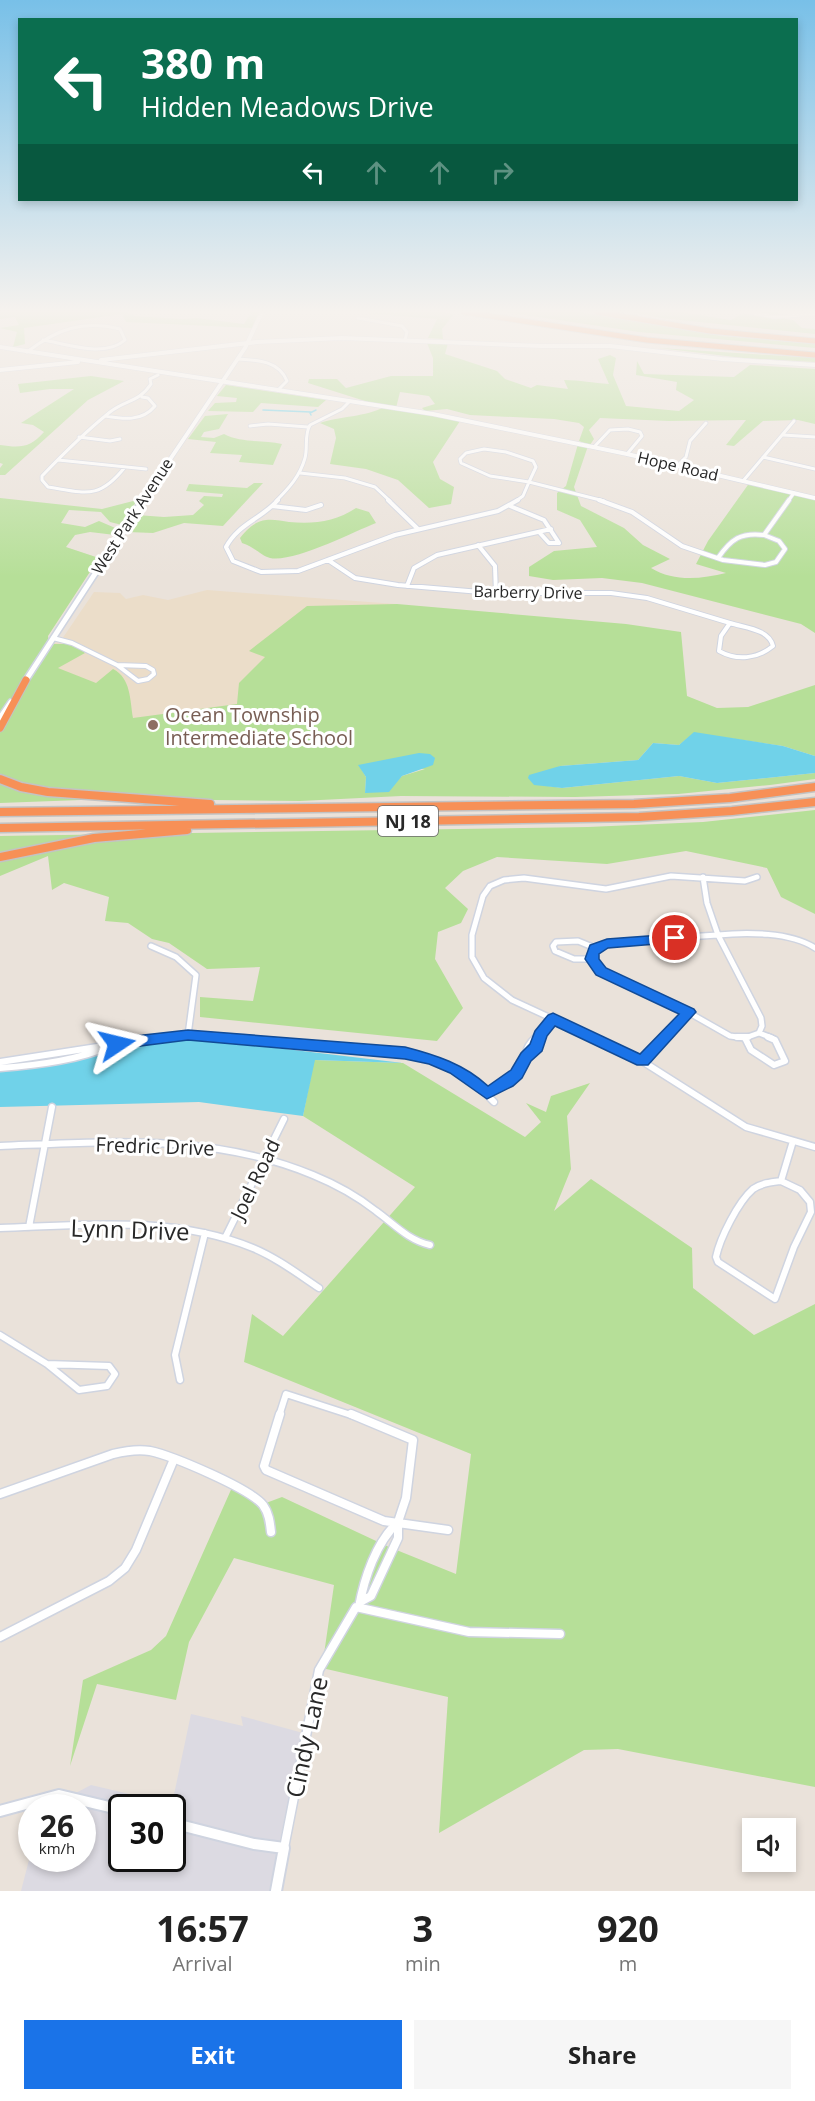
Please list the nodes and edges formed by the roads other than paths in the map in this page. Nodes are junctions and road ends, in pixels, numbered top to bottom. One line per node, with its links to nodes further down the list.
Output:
1 (133, 400): 6 (street)
2 (150, 400): 6 (street)
3 (210, 400): 41 (street, West Park Avenue)
4 (339, 400): 5 (street, Hope Road)
5 (349, 402): 10 (street); 15 (street, Hope Road)
6 (105, 416): 12 (street)
7 (794, 421): 11 (street)
8 (706, 423): 19 (street)
9 (250, 426): 10 (street)
10 (308, 427): 23 (street)
11 (783, 435): 13 (street); 17 (street)
12 (79, 437): 14 (street); 18 (street)
13 (815, 437)
14 (120, 439)
15 (594, 447): 16 (street, Hope Road); 16 (street)
16 (627, 454): 19 (street, Hope Road)
17 (764, 457): 22 (street); 24 (street)
18 (58, 460): 20 (street); 20 (street)
19 (678, 465): 24 (street, Hope Road)
20 (125, 467): 21 (street)
21 (146, 469)
22 (815, 469)
23 (300, 473): 29 (street); 31 (street)
24 (743, 481): 26 (street, Hope Road)
25 (529, 482): 25 (street); 30 (street); 36 (street)
26 (794, 493): 27 (street, Hope Road); 34 (street)
27 (815, 498)
28 (321, 505): 29 (street)
29 (272, 506): 37 (street)
30 (510, 506): 31 (street); 32 (street)
31 (418, 529): 37 (street)
32 (550, 529): 33 (street); 33 (street)
33 (539, 532): 35 (street)
34 (764, 534): 36 (street); 36 (street)
35 (478, 545): 38 (street); 39 (street)
36 (718, 558)
37 (328, 560): 38 (street, Barberry Drive)
38 (407, 586): 39 (street, Barberry Drive)
39 (496, 594): 40 (street, Barberry Drive)
40 (730, 623): 40 (street, Barberry Drive)
41 (53, 638): 42 (street); 43 (street, West Park Avenue)
42 (117, 665): 42 (street)
43 (26, 680): 44 (street, West Park Avenue); 45 (highway)
44 (0, 718)
45 (0, 728)
46 (0, 779): 49 (highway)
47 (815, 787): 49 (highway, NJ 18)
48 (815, 802): 51 (highway, NJ 18)
49 (257, 808): 50 (highway, NJ 18)
50 (0, 812)
51 (356, 822): 52 (highway, NJ 18); 53 (highway)
52 (0, 828)
53 (0, 857)
54 (757, 877): 55 (street)
55 (703, 878): 56 (street); 62 (street)
56 (718, 935): 58 (street); 59 (street); 63 (street)
57 (151, 946): 64 (street)
58 (595, 948): 60 (street); 60 (street)
59 (815, 948)
60 (592, 959): 61 (street)
61 (689, 1012): 65 (street); 67 (street)
62 (553, 1018): 67 (street); 70 (street)
63 (759, 1033): 65 (street); 65 (street)
64 (188, 1035): 66 (street); 70 (street)
65 (745, 1038)
66 (117, 1044): 68 (street); 69 (street)
67 (642, 1061): 74 (street)
68 (0, 1062)
69 (0, 1068)
70 (487, 1094): 71 (street)
71 (494, 1102)
72 (52, 1107): 75 (street)
73 (284, 1119): 78 (street, Joel Road)
74 (793, 1141): 77 (street); 79 (street)
75 (44, 1144): 76 (street, Fredric Drive); 78 (street, Fredric Drive); 80 (street)
76 (0, 1146)
77 (815, 1147)
78 (265, 1158): 83 (street, Joel Road); 84 (street, Fredric Drive)
79 (781, 1181): 79 (street)
80 (29, 1227): 81 (street, Lynn Drive); 82 (street, Lynn Drive)
81 (0, 1228)
82 (205, 1233): 83 (street, Lynn Drive); 88 (street)
83 (225, 1238): 85 (street, Lynn Drive)
84 (430, 1245)
85 (319, 1288)
86 (0, 1335): 87 (street)
87 (47, 1364): 87 (street)
88 (180, 1380)
89 (174, 1459): 90 (street); 93 (street); 96 (street)
90 (0, 1494)
91 (398, 1522): 91 (street); 92 (street); 94 (street); 94 (street, Cindy Lane)
92 (448, 1530)
93 (271, 1532)
94 (361, 1605): 95 (street); 100 (street, Cindy Lane)
95 (560, 1634)
96 (0, 1637)
97 (108, 1807): 98 (street)
98 (0, 1811)
99 (186, 1827): 100 (street)
100 (284, 1848): 101 (street, Cindy Lane)
101 (276, 1891)

